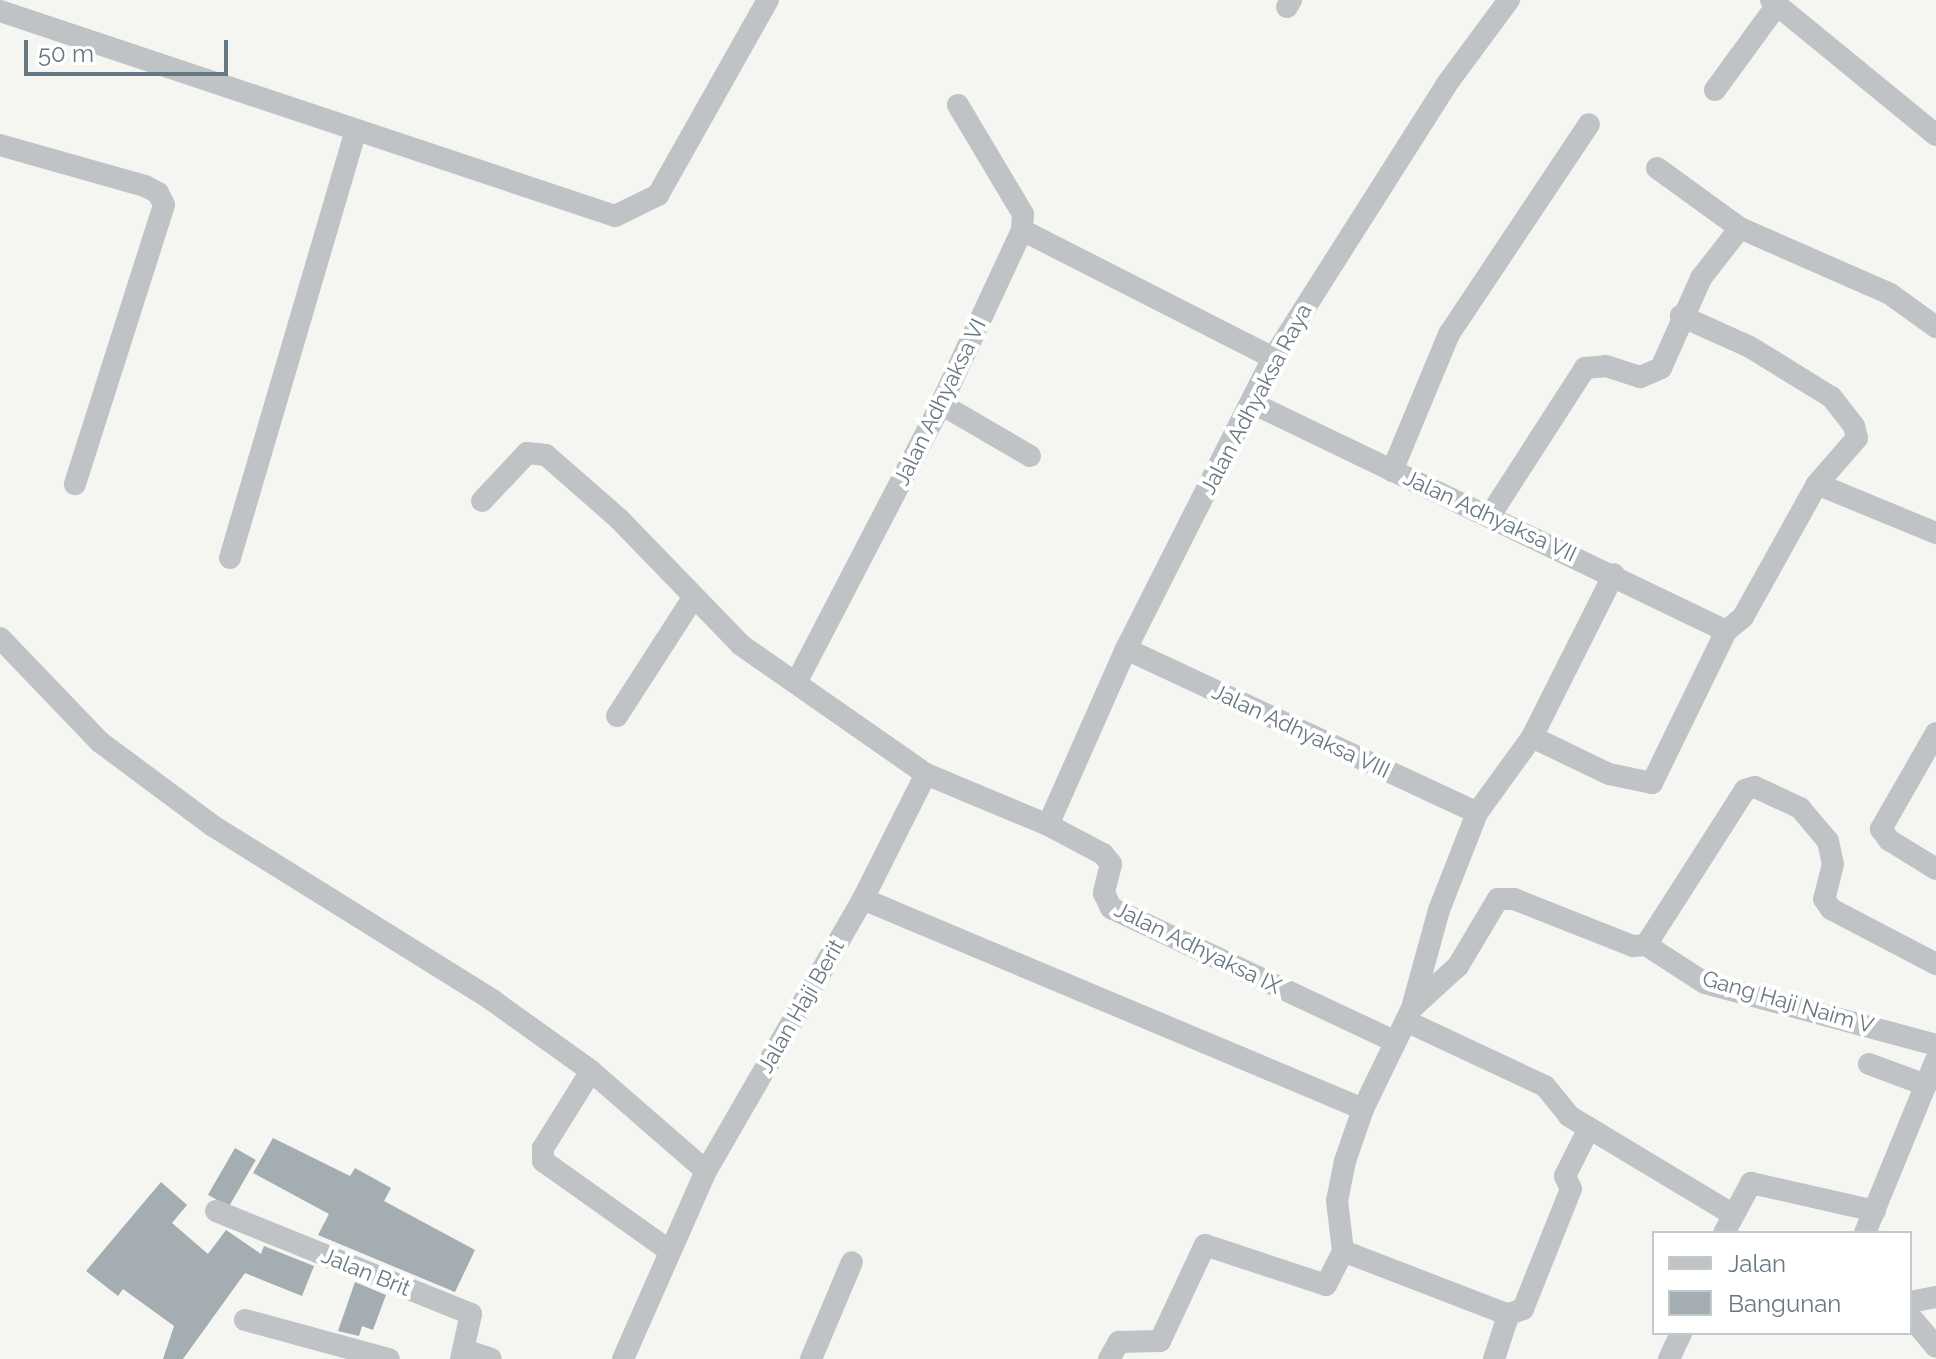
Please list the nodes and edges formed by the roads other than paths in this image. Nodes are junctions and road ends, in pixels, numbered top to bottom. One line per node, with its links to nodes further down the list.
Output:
1 (768, 0): 8 (street)
2 (1509, 0): 16 (street, Jalan Adhyaksa Raya)
3 (1774, 2): 5 (street); 9 (street)
4 (0, 11): 8 (street)
5 (1715, 90)
6 (958, 105): 13 (street)
7 (1589, 124): 20 (street)
8 (355, 134): 26 (street)
9 (1936, 135)
10 (0, 145): 21 (street)
11 (1657, 168): 12 (street)
12 (1740, 228): 14 (street); 15 (street)
13 (1022, 230): 16 (street); 18 (street, Jalan Adhyaksa VI)
14 (1681, 316): 22 (street); 24 (street)
15 (1936, 327)
16 (1273, 358): 17 (street, Jalan Adhyaksa Raya)
17 (1252, 403): 20 (street, Jalan Adhyaksa VII); 31 (street, Jalan Adhyaksa Raya)
18 (941, 404): 19 (street); 32 (street, Jalan Adhyaksa VI)
19 (1030, 456)
20 (1392, 471): 24 (street, Jalan Adhyaksa VII)
21 (75, 484)
22 (1817, 484): 25 (street); 29 (street)
23 (482, 501): 28 (street)
24 (1491, 514): 27 (street, Jalan Adhyaksa VII)
25 (1936, 533)
26 (230, 558)
27 (1614, 574): 29 (street, Jalan Adhyaksa VII); 35 (street)
28 (693, 598): 32 (street); 33 (street)
29 (1726, 631): 35 (street)
30 (0, 638): 47 (street)
31 (1126, 649): 37 (street, Jalan Adhyaksa VIII); 38 (street, Jalan Adhyaksa Raya)
32 (796, 683): 36 (street)
33 (617, 716)
34 (1936, 733): 39 (street)
35 (1532, 737): 37 (street)
36 (926, 774): 38 (street); 40 (street, Jalan Haji Berit)
37 (1477, 813): 43 (street)
38 (1048, 825): 43 (street, Jalan Adhyaksa IX)
39 (1936, 869)
40 (863, 899): 49 (street); 51 (street, Jalan Haji Berit)
41 (1646, 945): 42 (street); 43 (street, Gang Haji Naim V); 44 (street, Gang Haji Naim V)
42 (1936, 964)
43 (1404, 1023): 49 (street); 50 (street)
44 (1936, 1045)
45 (1936, 1060): 48 (street)
46 (1869, 1064): 48 (street)
47 (591, 1071): 51 (street); 56 (street)
48 (1929, 1090): 53 (street)
49 (1363, 1109): 57 (street)
50 (1589, 1128): 54 (street); 61 (street)
51 (706, 1171): 56 (street, Jalan Haji Berit)
52 (216, 1211): 66 (street, Jalan Brit)
53 (1875, 1211): 54 (street); 55 (street)
54 (1728, 1224)
55 (1866, 1231)
56 (667, 1249): 69 (street, Jalan Haji Berit)
57 (1343, 1251): 61 (street); 71 (street)
58 (852, 1262): 70 (street)
59 (1936, 1297): 60 (street)
60 (1912, 1302)
61 (1506, 1315): 72 (street)
62 (1912, 1318): 65 (street)
63 (245, 1320): 67 (street)
64 (1680, 1335): 73 (street)
65 (1936, 1347)
66 (463, 1354): 68 (street)
67 (389, 1359)
68 (491, 1359)
69 (623, 1359)
70 (811, 1359)
71 (1109, 1359)
72 (1494, 1359)
73 (1669, 1359)

